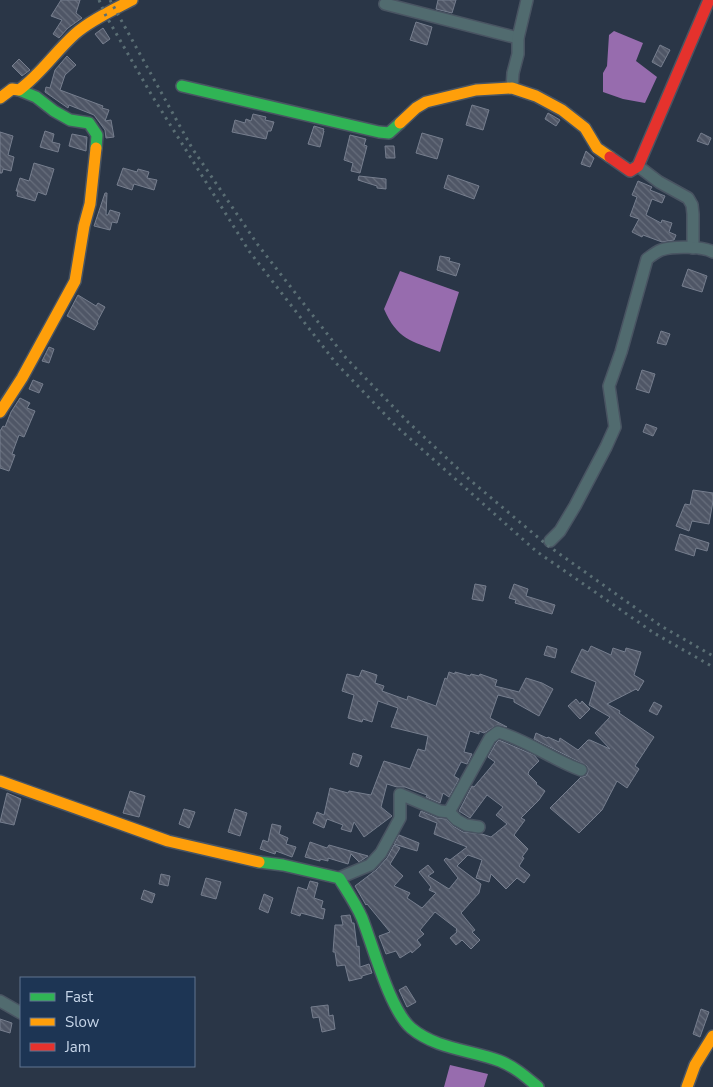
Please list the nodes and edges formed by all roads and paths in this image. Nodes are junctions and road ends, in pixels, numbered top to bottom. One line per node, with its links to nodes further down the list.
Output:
1 (132, 0): 8 (street)
2 (527, 0): 5 (street)
3 (709, 0): 10 (street)
4 (385, 4): 5 (street)
5 (518, 38): 7 (street)
6 (182, 86): 7 (street)
7 (512, 88): 10 (street)
8 (19, 90): 9 (street); 13 (street)
9 (0, 98)
10 (638, 166): 11 (street)
11 (693, 248): 12 (street); 14 (street)
12 (713, 252)
13 (0, 412)
14 (550, 541)
15 (581, 770): 17 (street)
16 (0, 781): 19 (street)
17 (449, 812): 18 (street); 19 (street)
18 (479, 827)
19 (339, 878): 23 (street)
20 (0, 1001): 21 (street)
21 (20, 1011)
22 (713, 1036): 24 (street)
23 (538, 1087)
24 (687, 1087)

